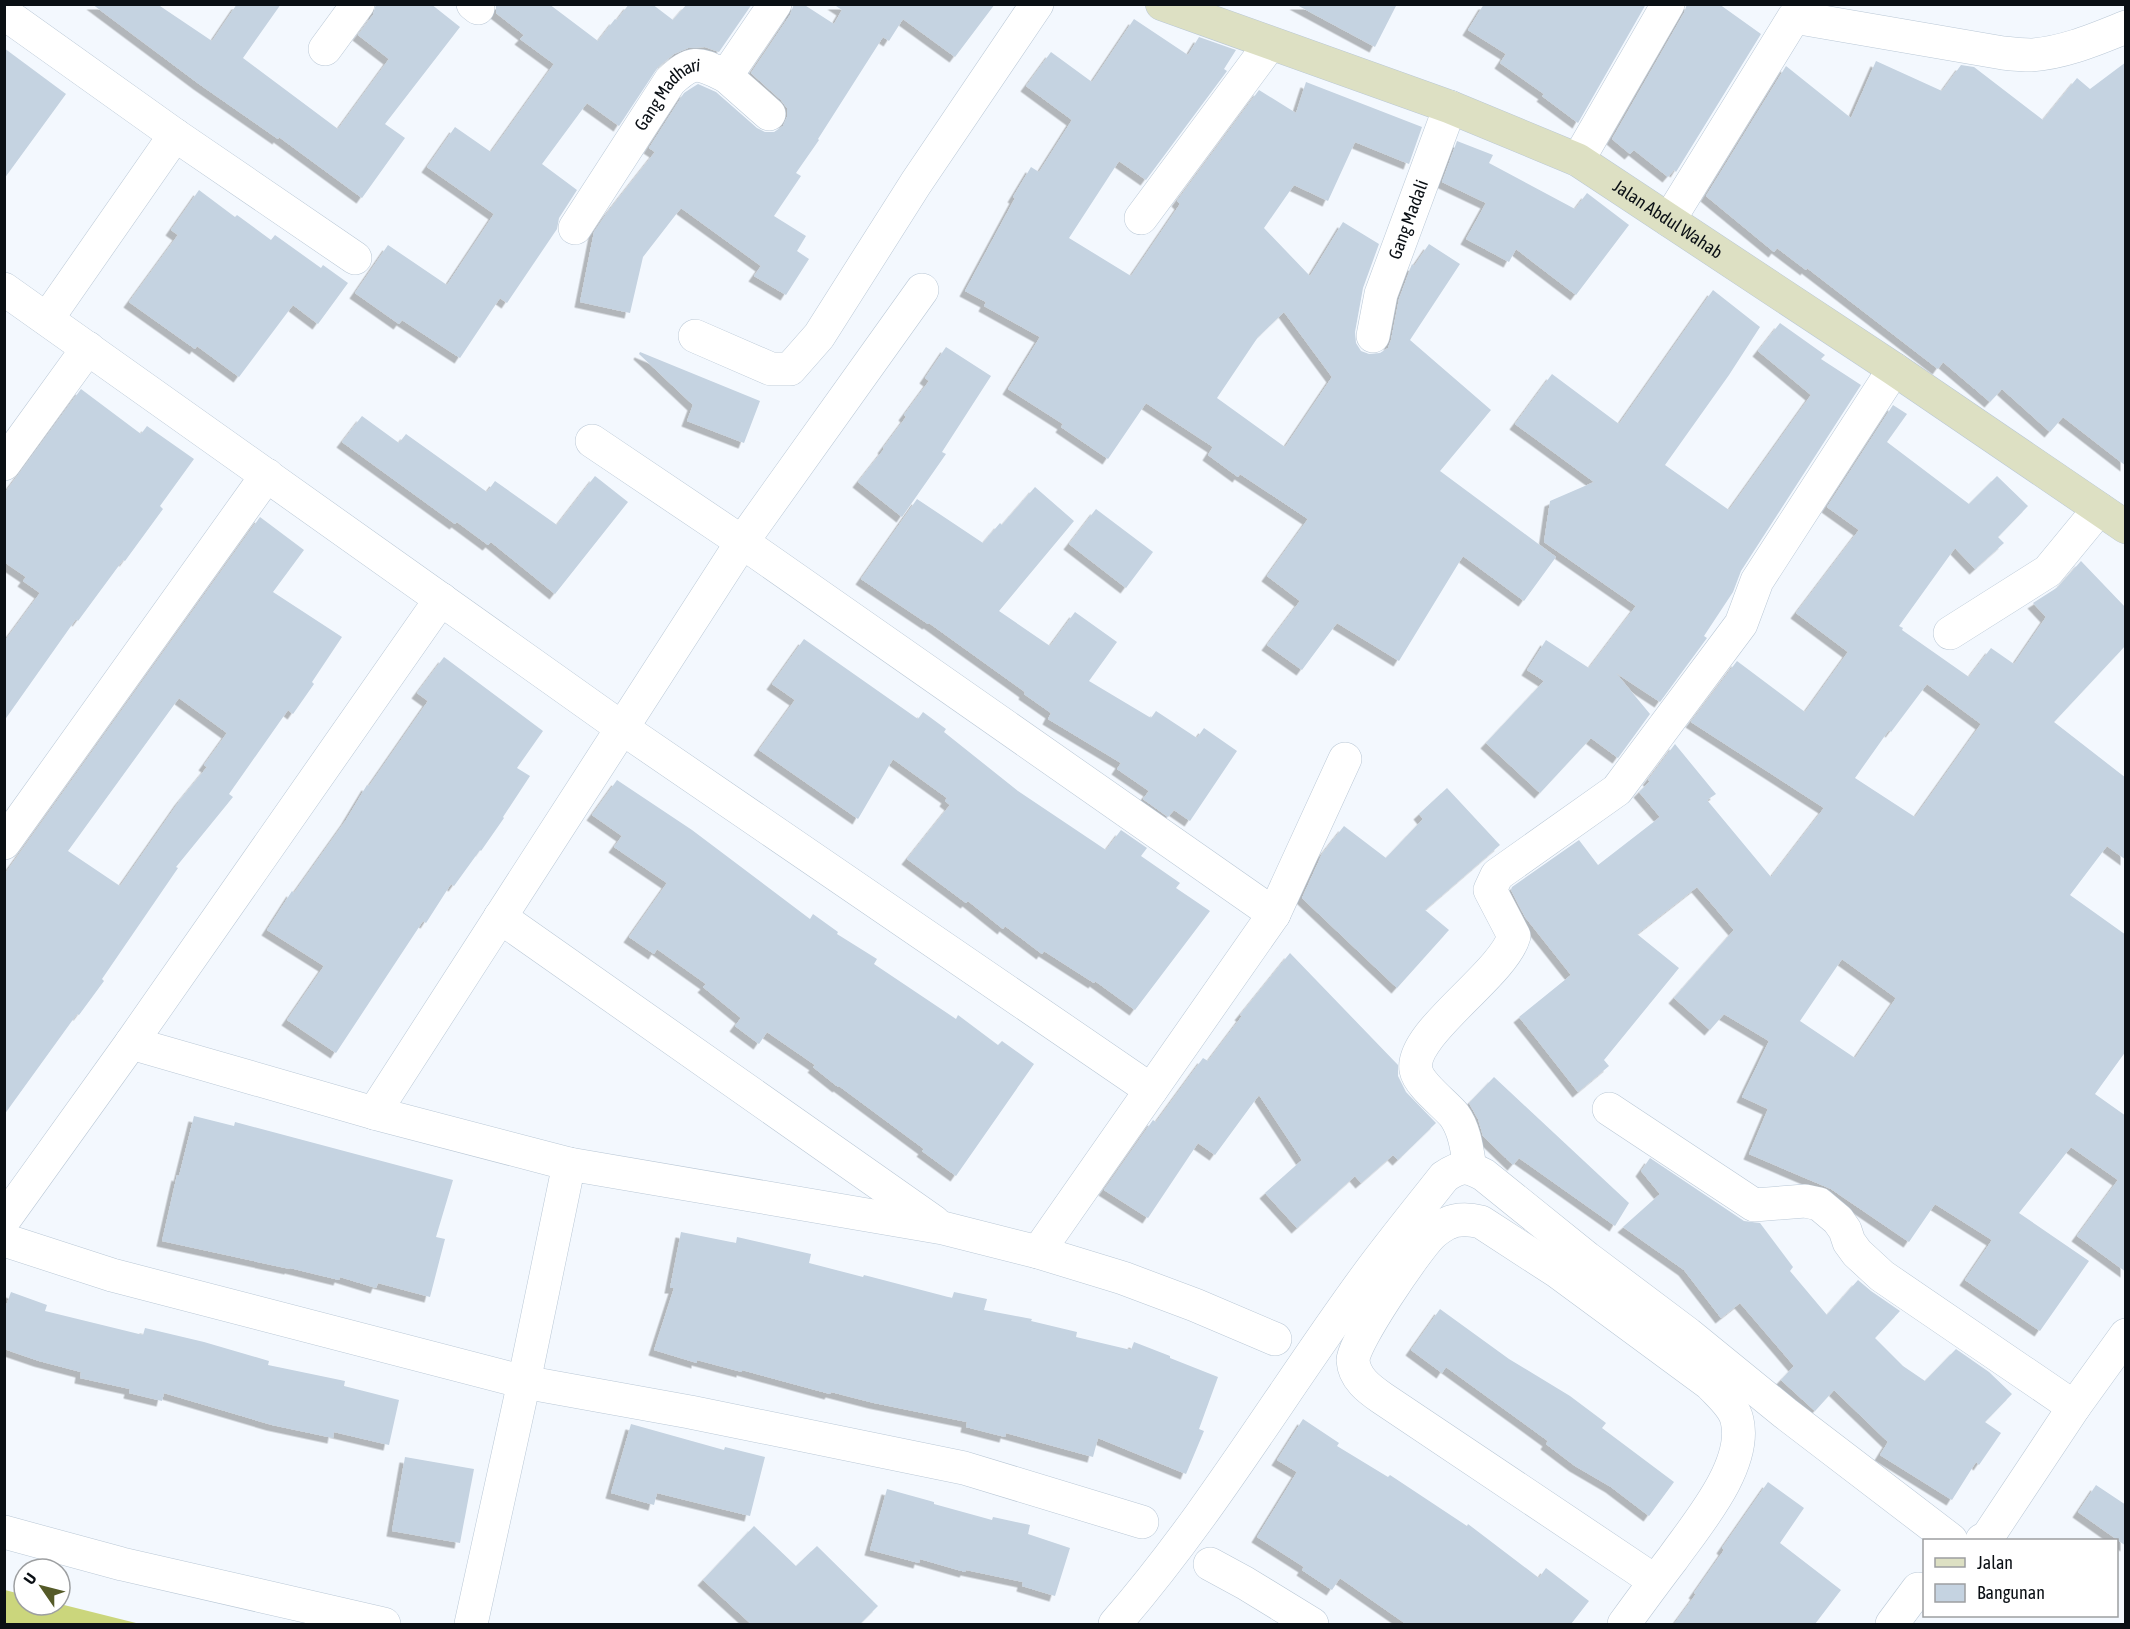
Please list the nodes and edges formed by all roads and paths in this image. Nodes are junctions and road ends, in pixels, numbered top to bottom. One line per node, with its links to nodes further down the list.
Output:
1 (357, 4): 10 (street)
2 (775, 4): 11 (street, Gang Madhari)
3 (1037, 4): 23 (street)
4 (1668, 4): 15 (street)
5 (1171, 6): 9 (street, Jalan Abdul Wahab)
6 (1798, 11): 8 (street); 17 (street)
7 (4, 13): 14 (street)
8 (2126, 27)
9 (1270, 44): 12 (street, Jalan Abdul Wahab); 16 (street)
10 (325, 49)
11 (726, 76): 13 (street); 18 (street, Gang Madhari)
12 (1450, 107): 15 (street, Jalan Abdul Wahab); 24 (street, Gang Madali)
13 (769, 114)
14 (175, 135): 19 (street); 22 (street)
15 (1578, 160): 17 (street, Jalan Abdul Wahab)
16 (1141, 218)
17 (1669, 219): 26 (street, Jalan Abdul Wahab)
18 (575, 228)
19 (356, 258)
20 (4, 289): 22 (street)
21 (922, 290): 31 (street)
22 (47, 319): 25 (street)
23 (694, 336)
24 (1373, 336)
25 (88, 348): 28 (street); 29 (street)
26 (1894, 369): 30 (street, Jalan Abdul Wahab); 44 (street)
27 (592, 441): 31 (street)
28 (4, 464)
29 (267, 475): 32 (street); 36 (street)
30 (2112, 518): 33 (street)
31 (742, 542): 34 (street); 37 (street)
32 (441, 599): 34 (street); 39 (street)
33 (1950, 633)
34 (622, 728): 38 (street); 40 (street)
35 (1345, 759): 37 (street)
36 (4, 843)
37 (1274, 914): 40 (street)
38 (500, 917): 42 (street); 46 (street)
39 (131, 1043): 42 (street); 45 (street)
40 (1151, 1090): 48 (street)
41 (1609, 1109): 52 (street)
42 (374, 1113): 43 (street)
43 (569, 1164): 46 (street); 51 (street)
44 (1470, 1168): 55 (street); 62 (street)
45 (4, 1220)
46 (943, 1228): 48 (street)
47 (4, 1240): 51 (street)
48 (1038, 1252): 50 (street)
49 (2126, 1335): 52 (street)
50 (1275, 1339)
51 (524, 1382): 53 (street); 61 (street)
52 (2074, 1407): 56 (street)
53 (1142, 1522)
54 (4, 1532): 60 (street)
55 (1950, 1539)
56 (1984, 1539)
57 (1210, 1564): 63 (street)
58 (1655, 1581): 58 (street); 64 (street)
59 (1918, 1589): 65 (street)
60 (384, 1624)
61 (471, 1624)
62 (1115, 1624)
63 (1312, 1624)
64 (1624, 1624)
65 (1892, 1624)

